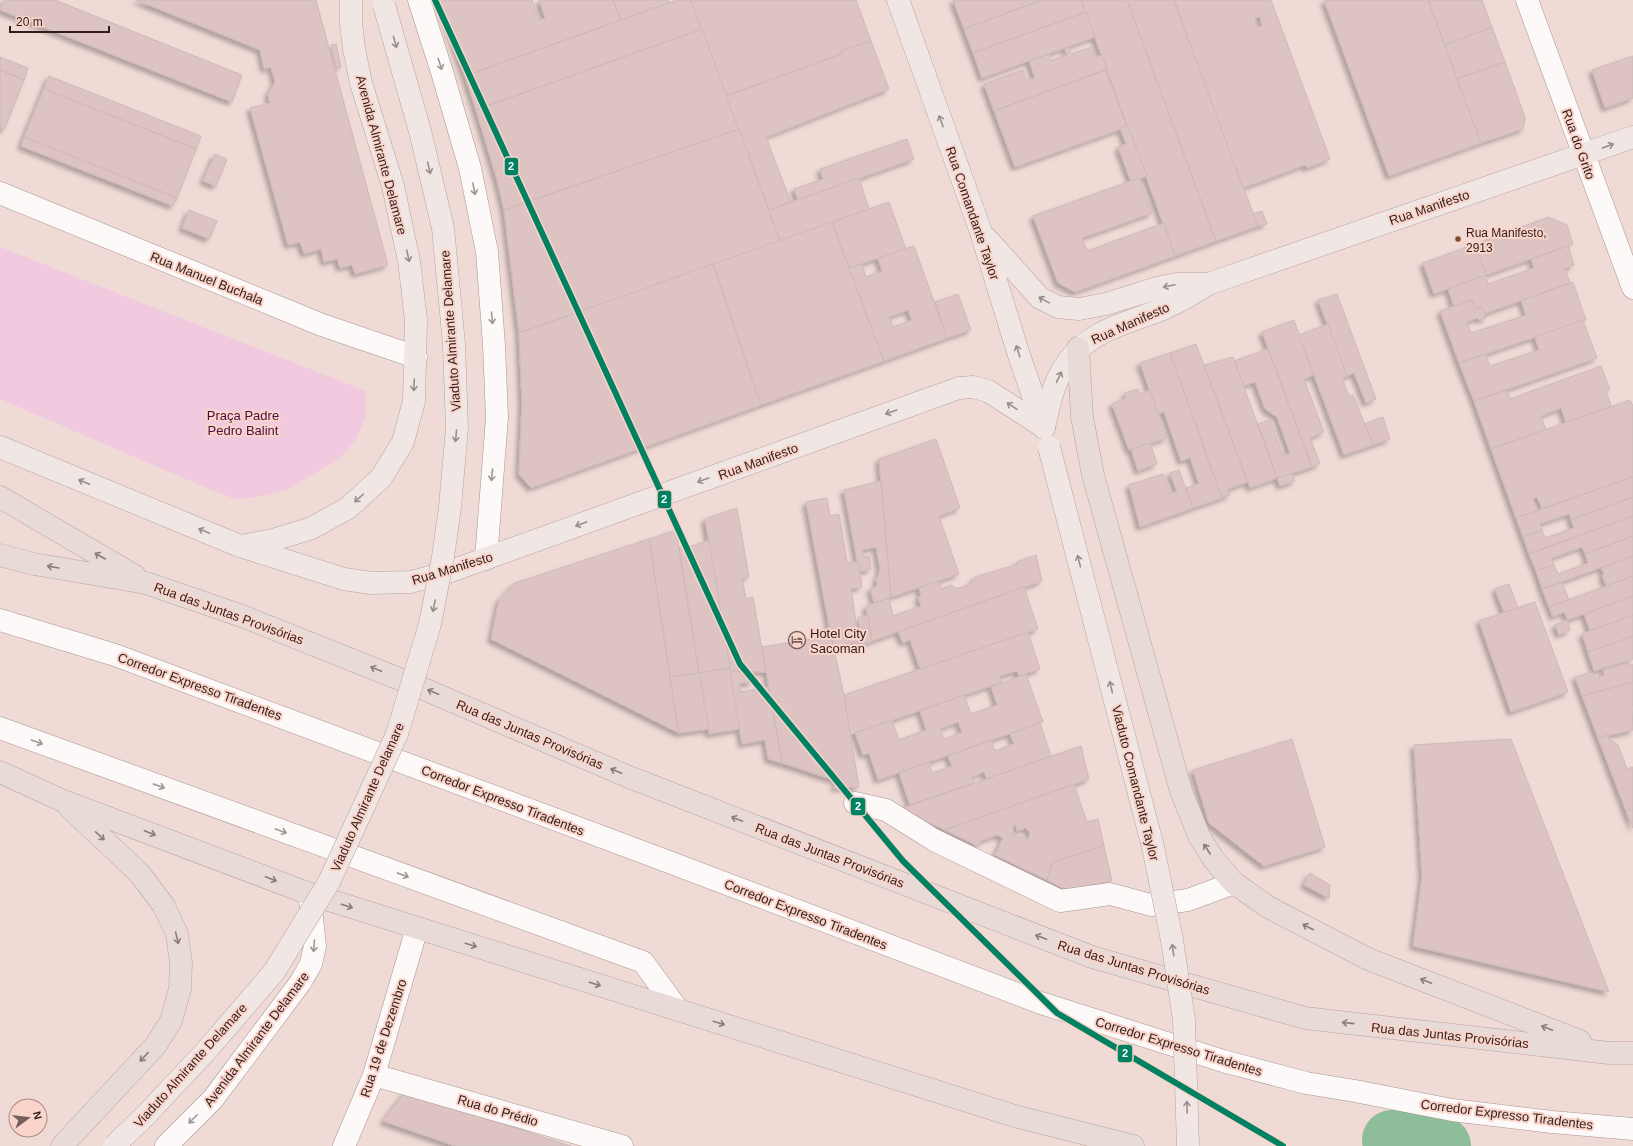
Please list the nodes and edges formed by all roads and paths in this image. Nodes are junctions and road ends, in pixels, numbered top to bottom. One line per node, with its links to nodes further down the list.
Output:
1 (351, 0): 13 (main road, Avenida Almirante Delamare, one-way to 13)
2 (419, 0): 19 (street, one-way to 19)
3 (898, 0): 9 (main road, Rua Comandante Taylor, one-way to 3)
4 (1527, 0): 7 (street, Rua do Grito)
5 (384, 2): 35 (main road, Viaduto Almirante Delamare, one-way to 35, bridge)
6 (1633, 137): 7 (main road, Rua Manifesto, one-way to 6)
7 (1583, 155): 10 (main road, Rua Manifesto); 11 (street, Rua do Grito)
8 (0, 192): 13 (street, Rua Manuel Buchala)
9 (981, 232): 10 (main road, Rua Manifesto, one-way to 9); 14 (main road, Rua Comandante Taylor, one-way to 9)
10 (1208, 284): 12 (main road, Rua Manifesto)
11 (1633, 288)
12 (1078, 348): 14 (main road, Rua Manifesto, one-way to 12); 26 (highway, one-way to 12)
13 (416, 358): 17 (main road, Avenida Almirante Delamare, one-way to 17)
14 (1047, 437): 19 (main road, Rua Manifesto, one-way to 19); 40 (main road, Viaduto Comandante Taylor, one-way to 14, bridge)
15 (0, 447): 17 (main road, one-way to 15)
16 (0, 497): 20 (highway, Rua das Juntas Provisórias, one-way to 16)
17 (240, 546): 19 (main road, Rua Manifesto)
18 (0, 555): 20 (highway, Rua das Juntas Provisórias, one-way to 18)
19 (486, 559)
20 (146, 582): 30 (highway, Rua das Juntas Provisórias, one-way to 20)
21 (0, 620): 33 (street, Corredor Expresso Tiradentes)
22 (0, 728): 29 (street, one-way to 29)
23 (0, 772): 24 (highway)
24 (61, 800): 27 (highway, one-way to 27); 34 (highway, one-way to 34)
25 (856, 803): 26 (street)
26 (1234, 883): 30 (highway, one-way to 26)
27 (310, 894): 28 (highway, one-way to 28); 36 (street, Avenida Almirante Delamare, one-way to 36)
28 (417, 928): 29 (highway, one-way to 29); 32 (street, Rua 19 de Dezembro)
29 (678, 1010): 39 (highway, one-way to 39)
30 (1610, 1053): 31 (highway, Rua das Juntas Provisórias)
31 (1633, 1054)
32 (374, 1075): 37 (street, Rua 19 de Dezembro); 38 (street, Rua do Prédio)
33 (1633, 1129)
34 (62, 1146)
35 (114, 1146)
36 (166, 1146)
37 (344, 1146)
38 (622, 1146)
39 (1133, 1146)
40 (1188, 1146)

